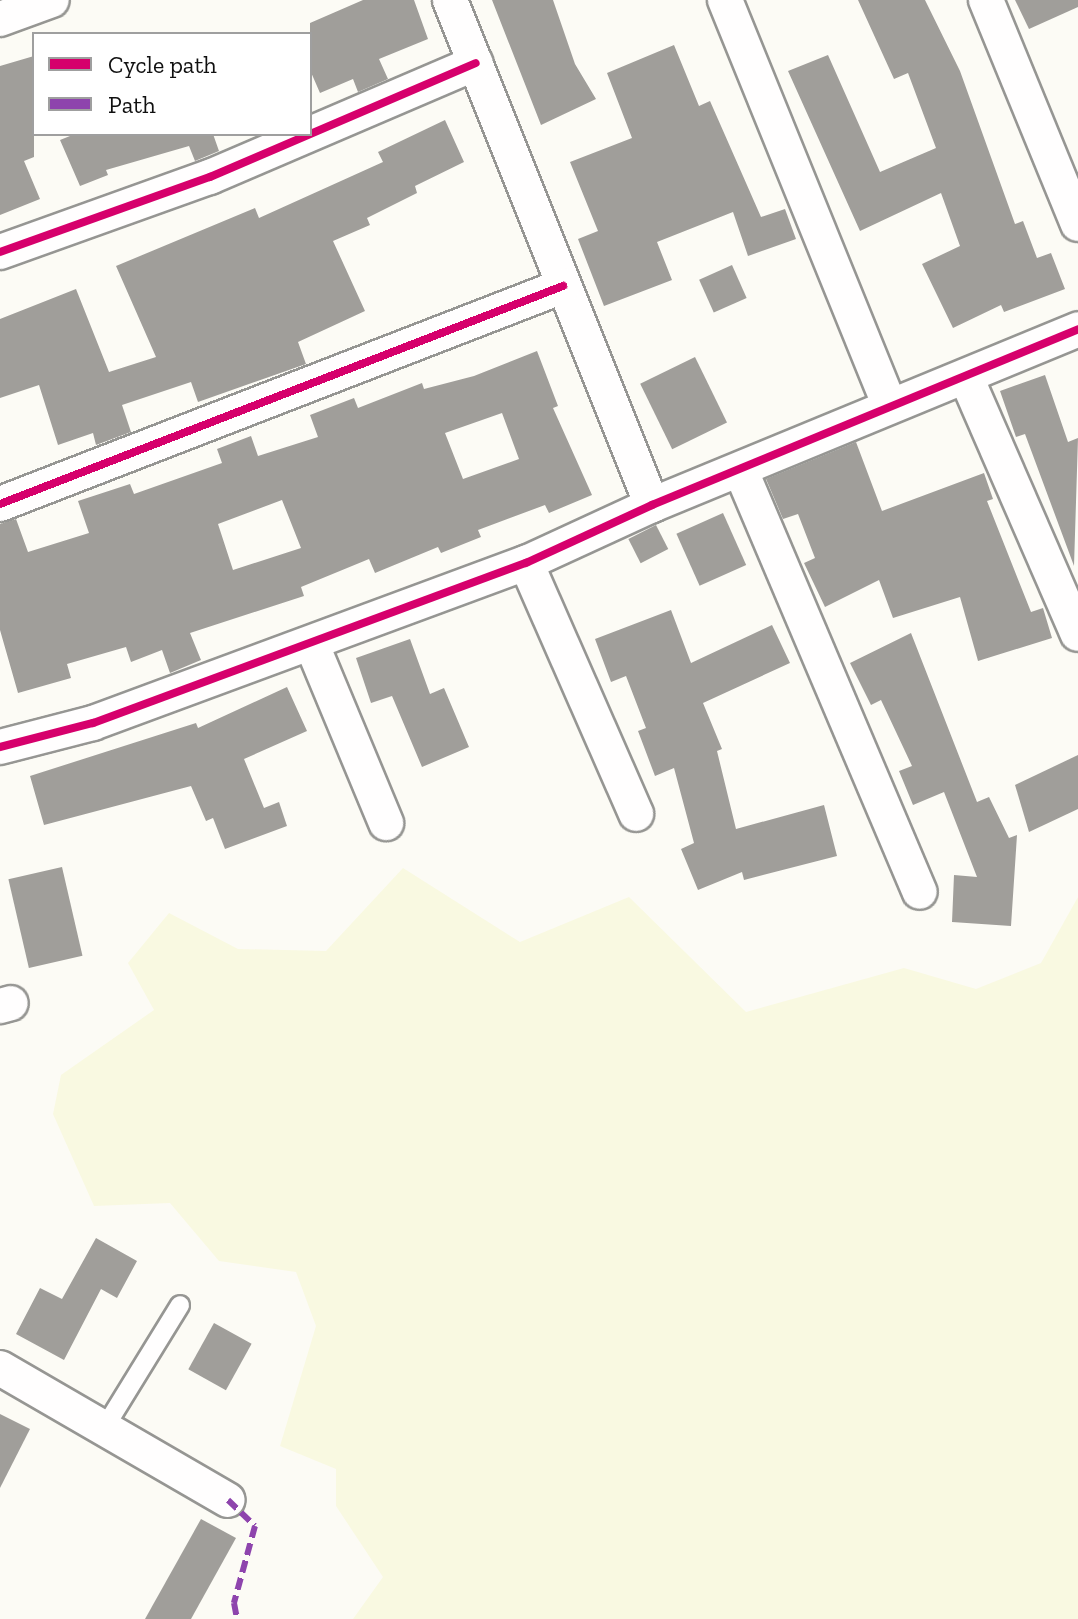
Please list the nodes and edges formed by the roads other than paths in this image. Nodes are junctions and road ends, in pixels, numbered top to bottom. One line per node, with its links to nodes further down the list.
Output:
1 (52, 0): 5 (street)
2 (450, 0): 6 (street)
3 (725, 0): 14 (street)
4 (986, 0): 9 (street)
5 (0, 19)
6 (476, 63): 7 (street); 11 (street)
7 (312, 133)
8 (306, 136): 10 (street)
9 (1078, 224)
10 (0, 252)
11 (563, 286): 16 (street); 17 (street)
12 (1078, 329): 13 (street)
13 (966, 377): 14 (street); 19 (street)
14 (890, 406): 15 (street)
15 (741, 471): 17 (street); 24 (street)
16 (0, 504)
17 (652, 505): 18 (street)
18 (526, 563): 20 (street); 22 (street)
19 (1078, 634)
20 (312, 645): 21 (street); 23 (street)
21 (0, 747)
22 (636, 814)
23 (386, 823)
24 (920, 892)
25 (180, 1305): 27 (lane)
26 (0, 1368): 27 (street)
27 (105, 1427): 28 (street)
28 (228, 1500)

